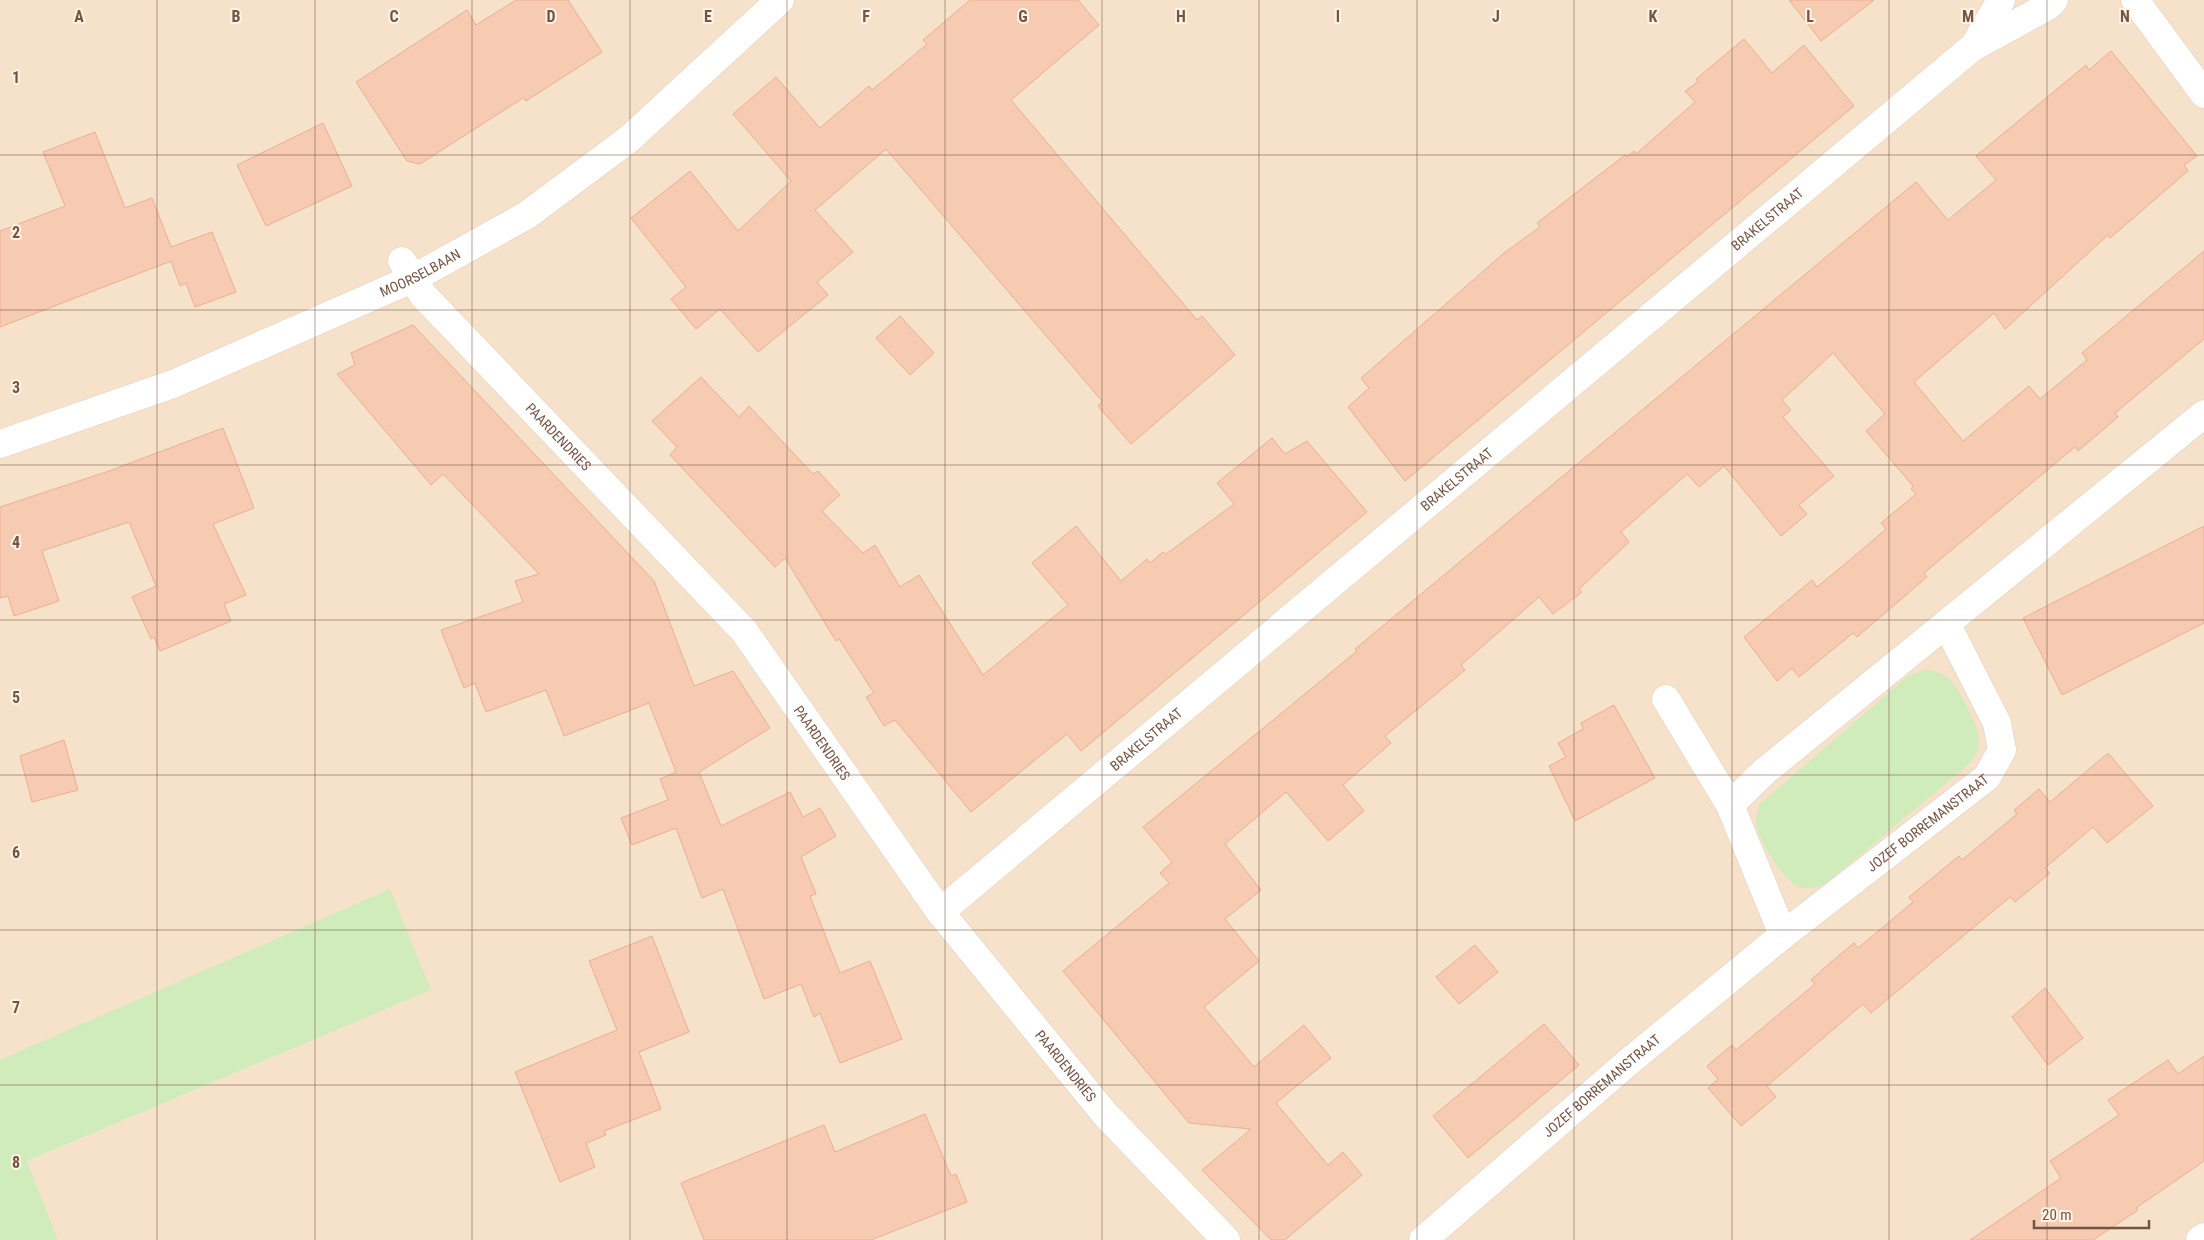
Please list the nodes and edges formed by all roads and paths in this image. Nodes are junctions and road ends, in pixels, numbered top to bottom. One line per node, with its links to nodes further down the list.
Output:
1 (780, 0): 7 (street, MOORSELBAAN)
2 (2001, 0): 5 (street, BRAKELSTRAAT)
3 (2054, 0): 5 (street, BRAKELSTRAAT)
4 (2135, 0): 6 (street)
5 (1974, 46): 13 (street, BRAKELSTRAAT)
6 (2204, 94)
7 (407, 270): 9 (street, MOORSELBAAN); 13 (street, PAARDENDRIES)
8 (2204, 414): 10 (street)
9 (0, 444)
10 (1947, 625): 12 (street); 14 (street, JOZEF BORREMANSTRAAT)
11 (1666, 699): 12 (street)
12 (1730, 805): 14 (street)
13 (940, 912): 16 (street, PAARDENDRIES)
14 (1783, 935): 17 (street, JOZEF BORREMANSTRAAT)
15 (2204, 1237): 18 (street)
16 (1226, 1240)
17 (1423, 1240)
18 (2200, 1240)

